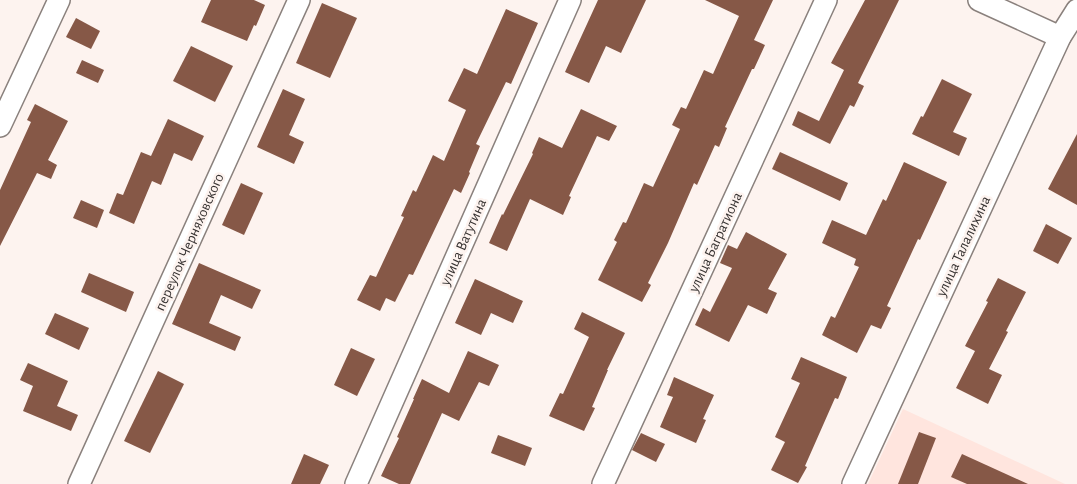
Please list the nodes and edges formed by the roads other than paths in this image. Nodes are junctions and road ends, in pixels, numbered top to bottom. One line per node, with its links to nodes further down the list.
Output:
1 (59, 0): 8 (street)
2 (300, 0): 9 (street, переулок Черняховского)
3 (570, 0): 10 (street, улица Ватутина)
4 (826, 0): 11 (street, улица Багратиона)
5 (979, 0): 7 (street)
6 (1077, 10): 7 (street, улица Талалихина)
7 (1060, 37): 12 (street, улица Талалихина)
8 (0, 126)
9 (79, 484)
10 (356, 484)
11 (603, 484)
12 (853, 484)

